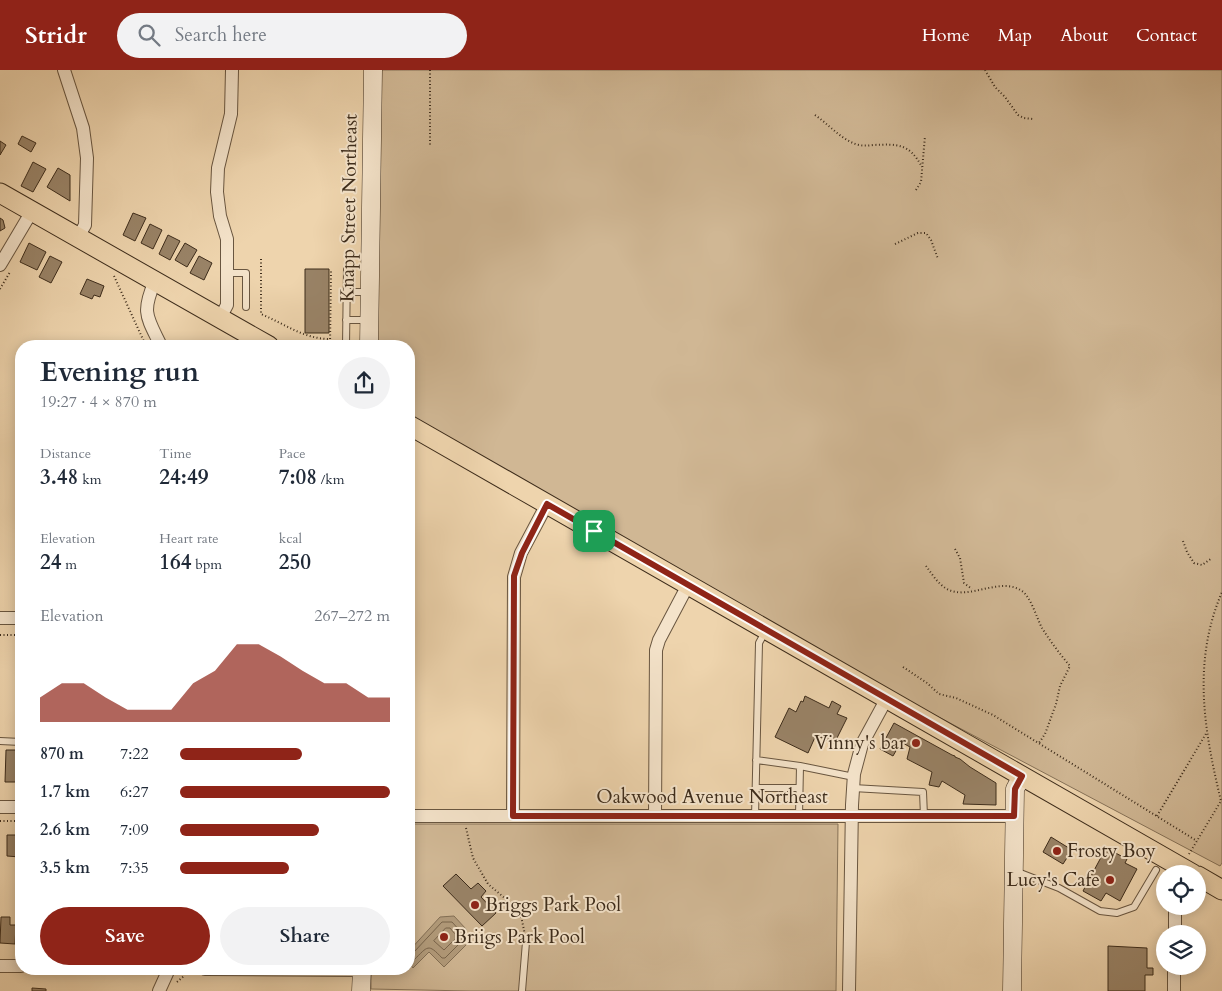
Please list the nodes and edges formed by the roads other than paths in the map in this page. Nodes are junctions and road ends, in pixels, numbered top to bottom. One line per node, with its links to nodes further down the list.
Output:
1 (64, 70): 6 (street)
2 (232, 70): 9 (street)
3 (373, 70): 12 (main road, Knapp Street Northeast)
4 (0, 193): 5 (main road)
5 (32, 211): 6 (main road); 7 (street)
6 (78, 237): 10 (main road)
7 (0, 265)
8 (347, 269): 11 (lane)
9 (228, 273): 13 (lane); 14 (street)
10 (155, 281): 14 (main road); 17 (street)
11 (347, 292): 12 (lane); 15 (lane)
12 (369, 292): 16 (main road, Knapp Street Northeast)
13 (246, 307)
14 (220, 318): 18 (main road)
15 (346, 320): 16 (lane); 19 (lane)
16 (369, 320): 20 (main road, Knapp Street Northeast)
17 (158, 340)
18 (258, 340)
19 (346, 340)
20 (369, 340)
21 (415, 428): 22 (main road)
22 (547, 504): 23 (main road); 39 (street)
23 (688, 585): 26 (main road); 40 (street)
24 (0, 618): 25 (street)
25 (15, 618)
26 (766, 630): 27 (main road); 30 (lane)
27 (887, 698): 32 (main road); 33 (street)
28 (0, 741): 29 (lane)
29 (15, 742)
30 (756, 760): 31 (lane); 34 (lane)
31 (800, 766): 33 (lane); 35 (lane)
32 (1022, 776): 44 (main road); 46 (main road)
33 (854, 783): 42 (street); 43 (lane)
34 (756, 788): 35 (lane); 45 (lane)
35 (799, 788): 41 (lane)
36 (0, 807): 37 (street)
37 (15, 807)
38 (415, 816): 39 (street, Oakwood Avenue Northeast)
39 (513, 816): 40 (street, Oakwood Avenue Northeast)
40 (655, 816): 45 (street, Oakwood Avenue Northeast)
41 (798, 816): 42 (street, Oakwood Avenue Northeast); 45 (street, Oakwood Avenue Northeast)
42 (852, 816): 43 (street, Oakwood Avenue Northeast); 60 (street)
43 (924, 816): 44 (street, Oakwood Avenue Northeast)
44 (1014, 816): 48 (main road)
45 (756, 817)
46 (1174, 865)
47 (1156, 870): 48 (lane)
48 (1014, 871): 61 (main road)
49 (1206, 882): 50 (main road)
50 (1221, 889)
51 (526, 942): 59 (lane)
52 (0, 966): 53 (street)
53 (15, 966)
54 (166, 975): 57 (street)
55 (362, 975): 58 (main road)
56 (1174, 975): 62 (street)
57 (159, 991)
58 (361, 991)
59 (522, 991)
60 (849, 991)
61 (1012, 991)
62 (1174, 991)

